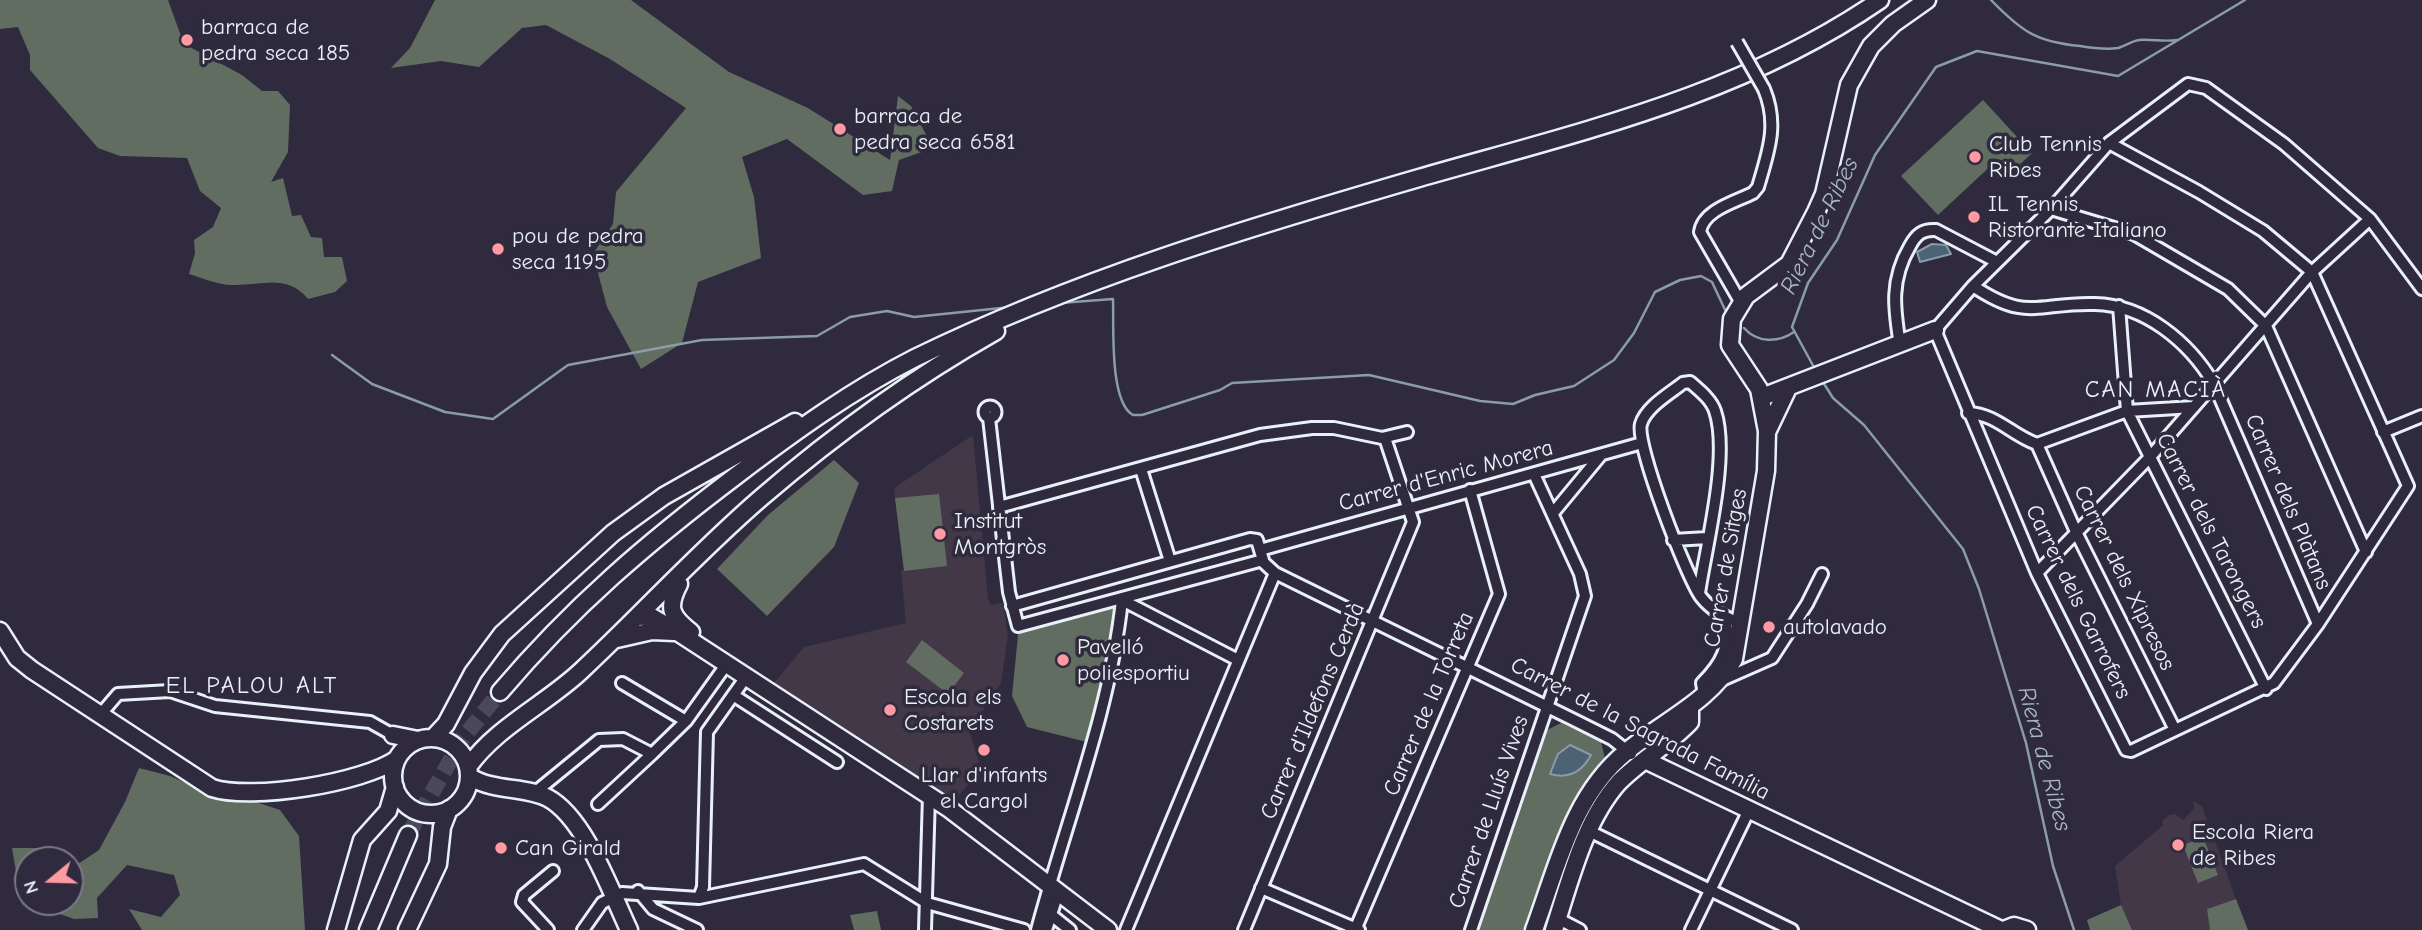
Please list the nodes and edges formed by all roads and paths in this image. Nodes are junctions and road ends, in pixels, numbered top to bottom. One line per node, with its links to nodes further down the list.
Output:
1 (1880, 0): 13 (street)
2 (1927, 0): 11 (street)
3 (1737, 42): 11 (street, bridge)
4 (2109, 143): 5 (street); 6 (street); 8 (street)
5 (2051, 209): 7 (street); 14 (street)
6 (2370, 219): 8 (street); 10 (street)
7 (1997, 262): 9 (street); 16 (street)
8 (2312, 272): 14 (street); 28 (street)
9 (1973, 286): 12 (street, Carrer dels Plàtans); 15 (street)
10 (2422, 289)
11 (1741, 303): 17 (street, Carrer de Sitges)
12 (2119, 306): 18 (street, Carrer dels Plàtans); 22 (street, Carrer dels Tarongers)
13 (1025, 308): 25 (street); 48 (street)
14 (2266, 326): 18 (street); 45 (street)
15 (1935, 330): 16 (street); 23 (street, Carrer dels Garrofers)
16 (1893, 348): 19 (street)
17 (1750, 374): 19 (street); 20 (street, Carrer de Sitges)
18 (2214, 384): 21 (street); 59 (street, Carrer dels Plàtans)
19 (1796, 385): 20 (street); 29 (street)
20 (1762, 397): 29 (street, Carrer de Sitges)
21 (2194, 407): 22 (street); 34 (street)
22 (2127, 411): 32 (street); 34 (street, Carrer dels Tarongers)
23 (1968, 413): 32 (street); 51 (street, Carrer dels Garrofers)
24 (2422, 416): 28 (street)
25 (814, 418): 69 (street); 79 (street)
26 (989, 418): 38 (street)
27 (1406, 432): 30 (street)
28 (2384, 432): 45 (street)
29 (1767, 433): 58 (street, Carrer de Sitges)
30 (1385, 438): 35 (street); 39 (street, Carrer d'Ildefons Cerdà)
31 (1642, 443): 33 (street, Carrer d'Enric Morera); 42 (street); 43 (street)
32 (2037, 444): 41 (street, Carrer dels Xipresos)
33 (1601, 455): 36 (street, Carrer d'Enric Morera); 40 (street)
34 (2150, 457): 41 (street); 68 (street, Carrer dels Tarongers)
35 (1141, 469): 38 (street); 46 (street)
36 (1534, 474): 37 (street, Carrer d'Enric Morera); 40 (street, Carrer de Lluís Vives)
37 (1470, 490): 39 (street, Carrer d'Enric Morera); 64 (street, Carrer de la Torreta)
38 (999, 508): 54 (street)
39 (1406, 508): 44 (street, Carrer d'Enric Morera); 57 (street, Carrer d'Ildefons Cerdà)
40 (1553, 513): 72 (street, Carrer de Lluís Vives)
41 (2077, 534): 51 (street); 76 (street, Carrer dels Xipresos)
42 (1707, 538): 43 (street); 52 (street)
43 (1673, 540): 52 (street)
44 (1260, 550): 46 (street, Carrer d'Enric Morera); 47 (street)
45 (2366, 552): 59 (street)
46 (1170, 562): 54 (street, Carrer d'Enric Morera)
47 (1263, 562): 49 (street, Carrer de la Sagrada Família); 53 (street)
48 (688, 569): 55 (street); 65 (street)
49 (1275, 573): 57 (street, Carrer de la Sagrada Família); 63 (street)
50 (1822, 573): 66 (street)
51 (2037, 573): 76 (street, Carrer dels Garrofers)
52 (1699, 593): 56 (street)
53 (1122, 600): 54 (street); 63 (street); 100 (street)
54 (1012, 606)
55 (639, 617): 61 (street); 62 (street)
56 (1725, 618): 58 (street); 71 (street)
57 (1374, 623): 64 (street, Carrer de la Sagrada Família); 99 (street, Carrer d'Ildefons Cerdà)
58 (1741, 623): 66 (street, Carrer de Sitges)
59 (2318, 624): 68 (street)
60 (0, 631): 74 (street)
61 (679, 633): 62 (street); 65 (street)
62 (615, 640): 80 (street)
63 (1238, 660): 122 (street)
64 (1468, 669): 72 (street, Carrer de la Sagrada Família); 108 (street, Carrer de la Torreta)
65 (737, 671): 70 (street); 75 (street); 92 (street)
66 (1722, 680): 71 (street, Carrer de Sitges)
67 (622, 683): 75 (street)
68 (2266, 689): 76 (street, Carrer dels Garrofers)
69 (500, 692)
70 (733, 695): 77 (street); 86 (street)
71 (1704, 695): 73 (street, Carrer de Sitges)
72 (1547, 706): 82 (street, Carrer de la Sagrada Família); 124 (street, Carrer de Lluís Vives)
73 (1690, 706): 82 (street, Carrer de Sitges); 85 (street)
74 (100, 715): 78 (street); 88 (street)
75 (687, 720): 77 (street); 84 (street)
76 (2175, 730)
77 (708, 733): 104 (street)
78 (393, 735): 79 (street); 83 (street)
79 (425, 739): 81 (street); 83 (street)
80 (495, 739): 81 (street); 87 (street)
81 (457, 748): 87 (street)
82 (1626, 751): 85 (street, Carrer de la Sagrada Família); 125 (street, Carrer de Sitges)
83 (400, 754): 88 (street); 89 (street)
84 (652, 754): 91 (street); 93 (street)
85 (1645, 760): 95 (street, Carrer de la Sagrada Família); 96 (street)
86 (837, 762)
87 (469, 772): 90 (street); 94 (street)
88 (365, 775): 89 (street)
89 (395, 784): 94 (street); 109 (street)
90 (498, 788): 91 (street); 94 (street)
91 (533, 794): 103 (street)
92 (929, 795): 100 (street); 105 (street)
93 (598, 803)
94 (455, 804): 111 (street)
95 (1749, 810): 101 (street); 129 (street, Carrer de la Sagrada Família)
96 (1589, 831): 101 (street); 107 (street)
97 (408, 835): 110 (street)
98 (553, 872): 112 (street)
99 (1261, 887): 108 (street); 123 (street, Carrer d'Ildefons Cerdà)
100 (1053, 889): 106 (street); 118 (street); 121 (street)
101 (1710, 889): 127 (street); 128 (street)
102 (638, 891): 103 (street); 104 (street); 115 (street)
103 (612, 895): 113 (street); 114 (street)
104 (699, 898): 105 (street)
105 (927, 903): 116 (street); 117 (street)
106 (1050, 914): 119 (street); 120 (street)
107 (1555, 924): 126 (street)
108 (1356, 929)
109 (336, 930)
110 (368, 930)
111 (407, 930)
112 (548, 930)
113 (583, 930)
114 (629, 930)
115 (697, 930)
116 (925, 930)
117 (1024, 930)
118 (1037, 930)
119 (1046, 930)
120 (1070, 930)
121 (1108, 930)
122 (1126, 930)
123 (1244, 930)
124 (1471, 930)
125 (1534, 930)
126 (1580, 930)
127 (1691, 930)
128 (1792, 930)
129 (2002, 930): 130 (street)
130 (2027, 930)

